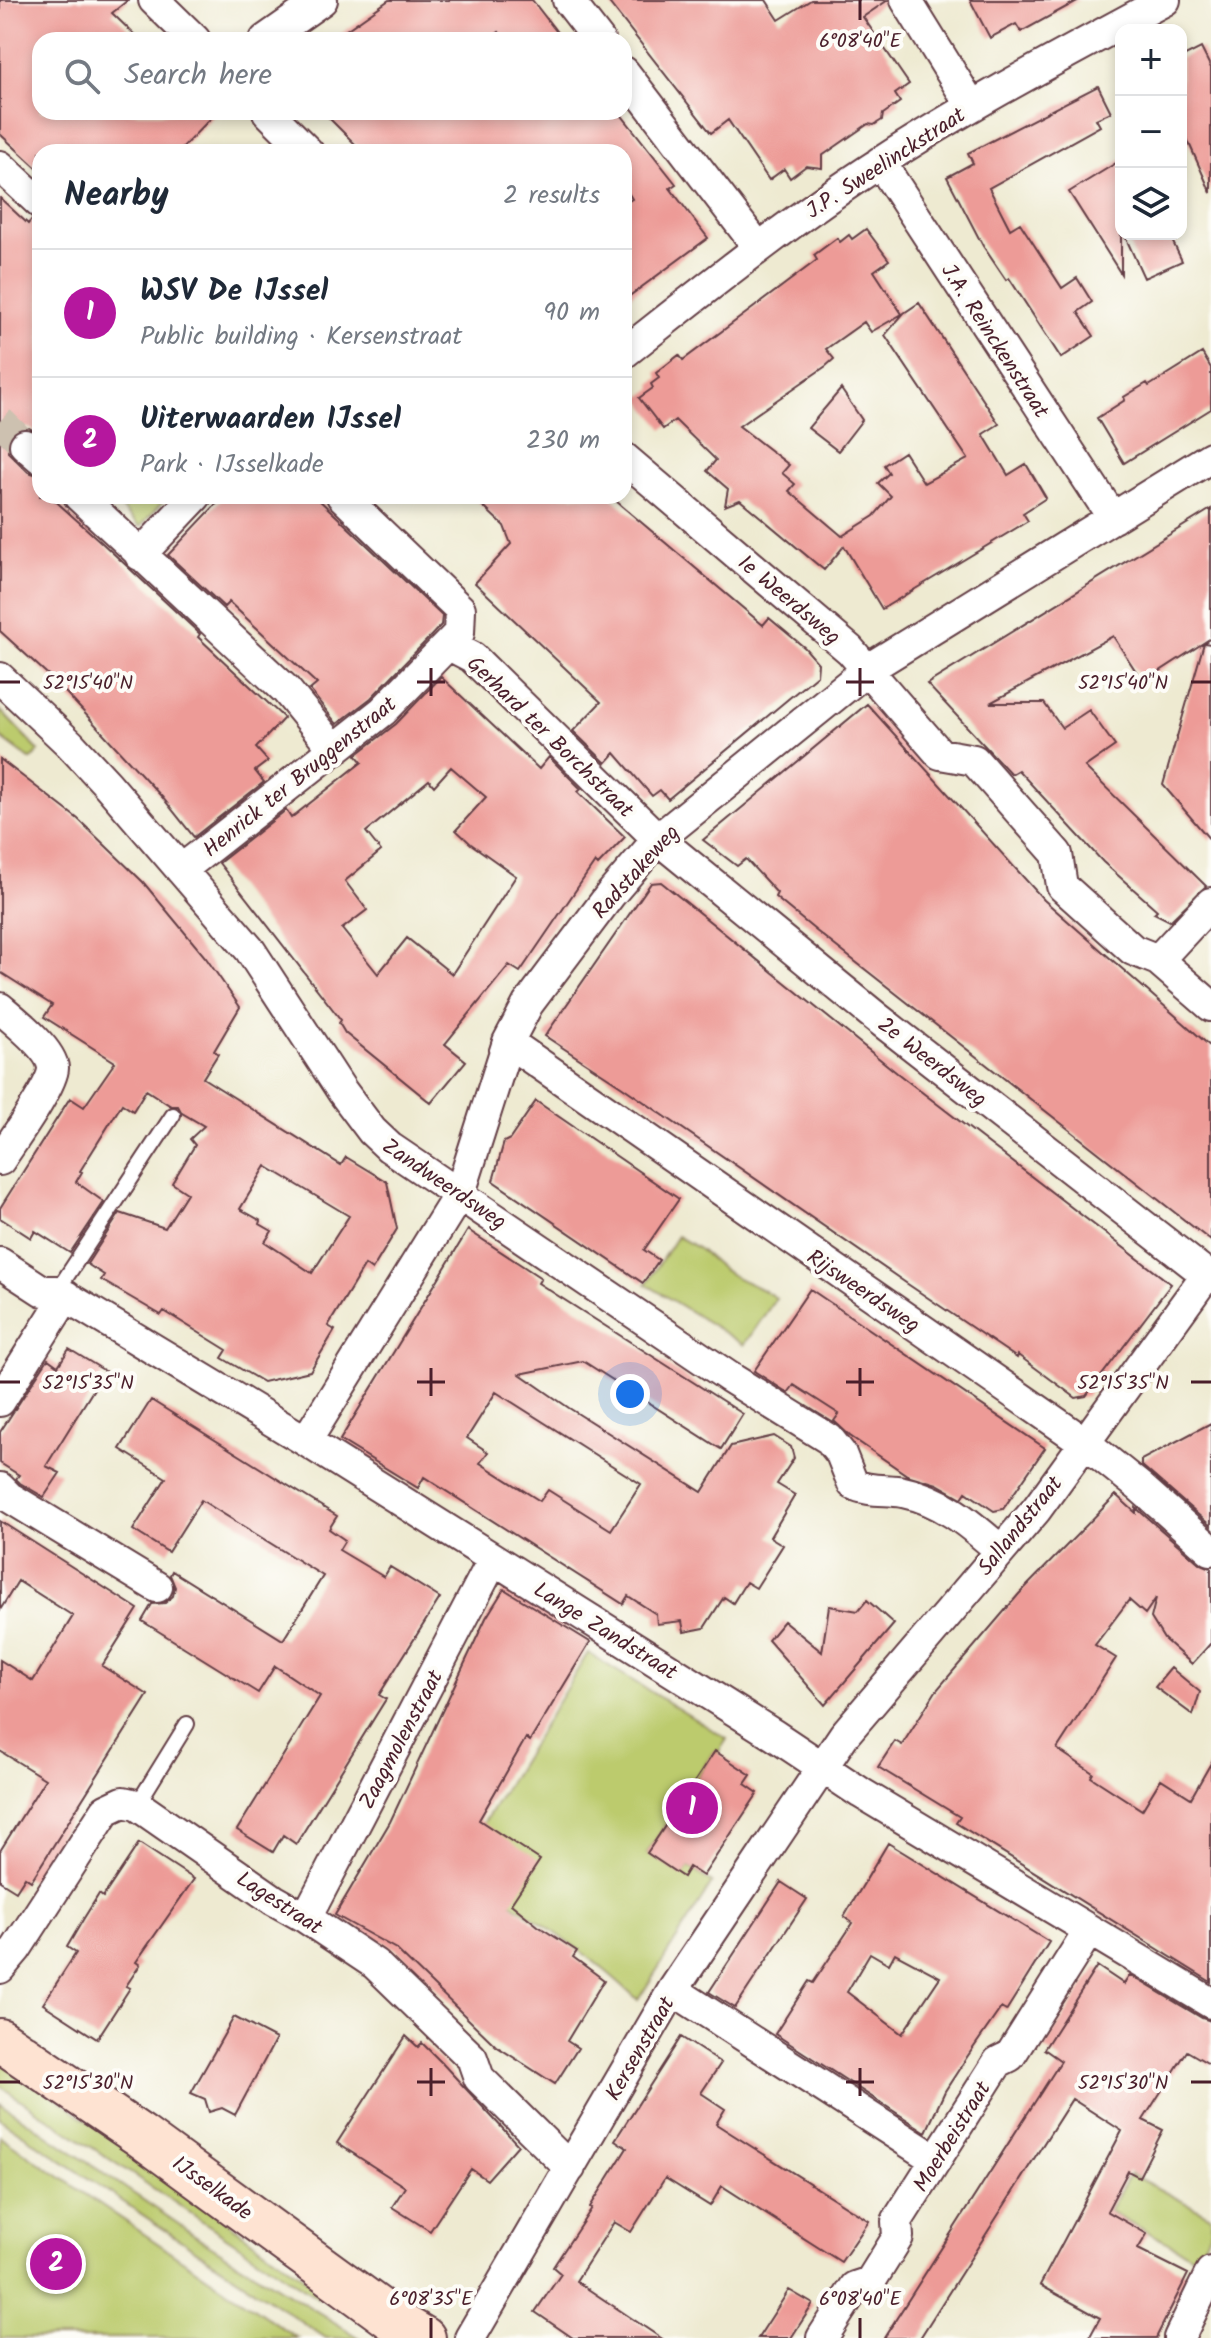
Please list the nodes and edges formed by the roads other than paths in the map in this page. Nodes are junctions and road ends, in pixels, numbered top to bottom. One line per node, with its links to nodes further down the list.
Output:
1 (154, 0): 6 (street)
2 (322, 0): 7 (street)
3 (568, 0): 8 (street)
4 (906, 0): 10 (street)
5 (1165, 0): 10 (street, J.P. Sweelinckstraat)
6 (187, 32)
7 (276, 32)
8 (593, 32)
9 (632, 82): 16 (street)
10 (971, 105): 13 (street, J.P. Sweelinckstraat)
11 (276, 120): 12 (street)
12 (300, 144)
13 (880, 162): 16 (street, J.P. Sweelinckstraat); 23 (street, J.A. Reinckenstraat)
14 (0, 166): 15 (street)
15 (32, 196)
16 (758, 247): 17 (street, J.P. Sweelinckstraat)
17 (632, 347)
18 (1211, 457): 23 (street, Radstakeweg)
19 (632, 465): 26 (street, 1e Weerdsweg)
20 (87, 504): 24 (street)
21 (188, 504): 24 (street)
22 (350, 504): 25 (street, Gerhard ter Borchstraat)
23 (1113, 518): 26 (street, Radstakeweg)
24 (140, 555): 28 (street)
25 (449, 645): 28 (street, Henrick ter Bruggenstraat); 29 (street, Gerhard ter Borchstraat)
26 (868, 669): 29 (street, Radstakeweg); 32 (street, 1e Weerdsweg)
27 (0, 678): 30 (street, Zandweerdsweg)
28 (335, 750): 30 (street, Henrick ter Bruggenstraat)
29 (658, 839): 35 (street, Radstakeweg); 40 (street, 2e Weerdsweg)
30 (181, 870): 38 (street, Zandweerdsweg)
31 (1211, 903): 32 (street)
32 (1158, 960): 33 (street, 1e Weerdsweg)
33 (1211, 1006)
34 (0, 1008): 37 (street)
35 (508, 1042): 38 (street, Radstakeweg); 44 (street, Rijsweerdsweg)
36 (173, 1115): 41 (lane)
37 (0, 1160)
38 (460, 1193): 43 (street, Radstakeweg); 46 (street, Zandweerdsweg)
39 (0, 1263): 41 (street, Lange Zandstraat)
40 (1209, 1276): 44 (street, Sallandstraat)
41 (61, 1293): 42 (street); 43 (street, Lange Zandstraat)
42 (0, 1401)
43 (306, 1441): 48 (street, Lange Zandstraat)
44 (1084, 1442): 46 (street, Sallandstraat); 47 (street, Rijsweerdsweg)
45 (0, 1488): 49 (street)
46 (1000, 1550): 51 (street, Sallandstraat)
47 (1211, 1550)
48 (493, 1560): 51 (street, Lange Zandstraat); 53 (street, Zaagmolenstraat)
49 (157, 1587)
50 (187, 1724): 52 (lane)
51 (821, 1767): 54 (street, Lange Zandstraat); 56 (street, Kersenstraat)
52 (137, 1805): 53 (street, Lagestraat); 55 (street)
53 (306, 1918): 60 (street, Lagestraat)
54 (1088, 1932): 57 (street, Lange Zandstraat); 59 (street, Moerbeistraat)
55 (5, 1952)
56 (673, 1990): 59 (street); 60 (street, Kersenstraat)
57 (1211, 2003)
58 (0, 2040): 62 (street, IJsselkade)
59 (936, 2160): 64 (street, Moerbeistraat)
60 (570, 2168): 63 (street, Kersenstraat)
61 (1211, 2272): 65 (street)
62 (424, 2338)
63 (470, 2338)
64 (822, 2338)
65 (1179, 2338)

